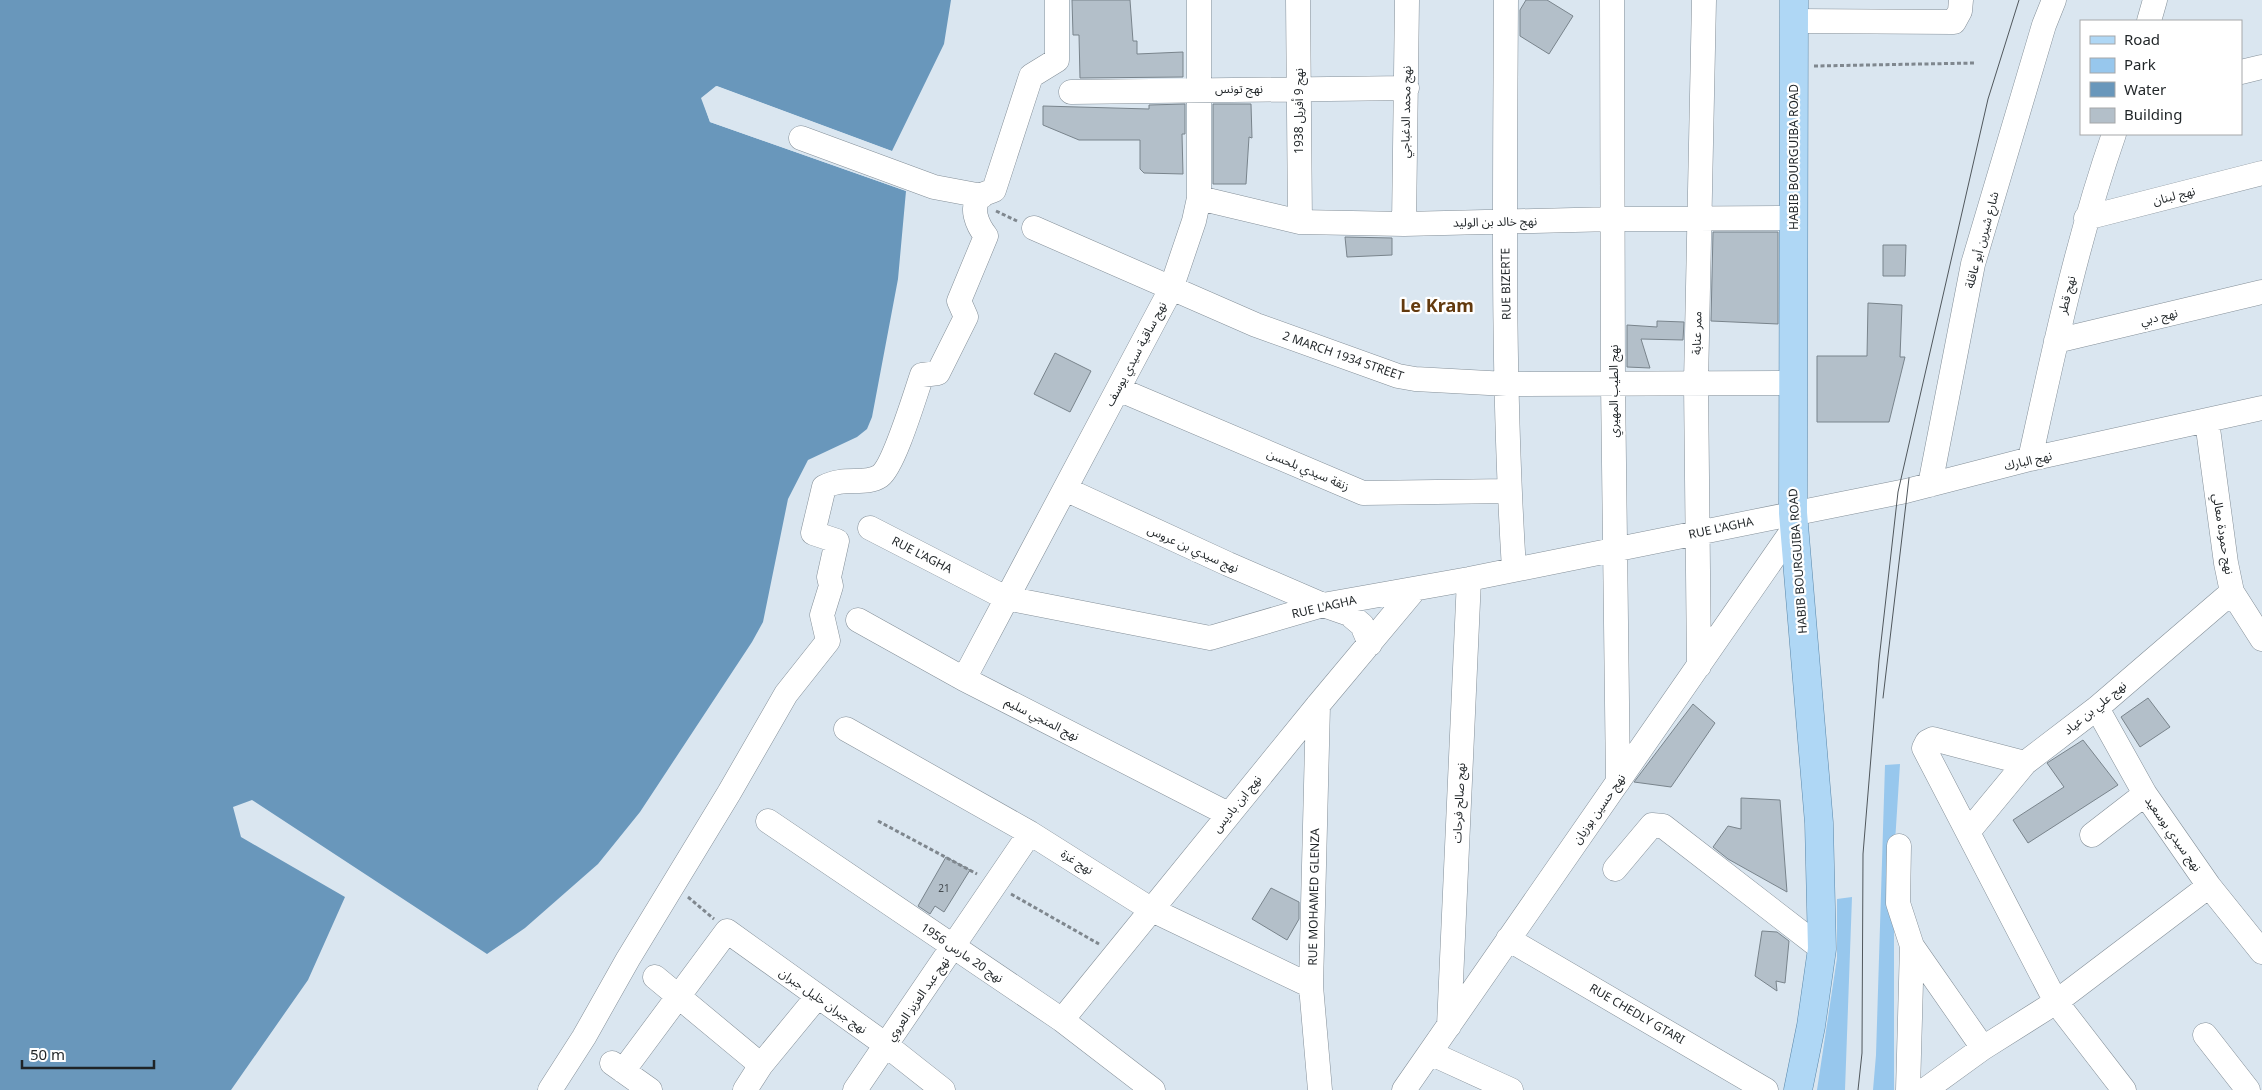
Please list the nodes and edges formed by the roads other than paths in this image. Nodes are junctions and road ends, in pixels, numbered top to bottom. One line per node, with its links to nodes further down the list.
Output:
1 (1057, 0): 24 (street)
2 (1199, 0): 18 (street, نهج ساقية سيدي يوسف)
3 (1298, 0): 16 (street, نهج 9 أفريل 1938)
4 (1408, 0): 5 (street); 17 (street, نهج محمد الدغباجي)
5 (1413, 0)
6 (1506, 0): 30 (street, RUE BIZERTE)
7 (1612, 0): 27 (street, نهج الطيب المهيري)
8 (1704, 0): 28 (street, ممر عنابة)
9 (1960, 0): 12 (street)
10 (2054, 0): 44 (street, شارع شيرين أبو عاقلة)
11 (2155, 0): 13 (street)
12 (1794, 11): 25 (main road, HABIB BOURGUIBA ROAD)
13 (2149, 20)
14 (2262, 67): 15 (street)
15 (2242, 72)
16 (1298, 88): 17 (street, نهج تونس); 18 (street, نهج تونس); 29 (street, نهج 9 أفريل 1938)
17 (1407, 88): 31 (street, نهج محمد الدغباجي)
18 (1200, 89): 19 (street, نهج تونس); 23 (street, نهج ساقية سيدي يوسف)
19 (1071, 92)
20 (2114, 135): 26 (street, نهج قطر)
21 (801, 138): 24 (street)
22 (2262, 173): 26 (street, نهج لبنان)
23 (1199, 198): 29 (street, نهج خالد بن الوليد); 33 (street, نهج ساقية سيدي يوسف)
24 (980, 199): 94 (street)
25 (1794, 218): 28 (street, نهج خالد بن الوليد); 38 (main road, HABIB BOURGUIBA ROAD)
26 (2086, 218): 35 (street, نهج قطر)
27 (1614, 219): 28 (street, نهج خالد بن الوليد); 30 (street, نهج خالد بن الوليد); 36 (street, نهج الطيب المهيري)
28 (1699, 219): 37 (street, ممر عنابة)
29 (1300, 222): 31 (street, نهج خالد بن الوليد)
30 (1505, 222): 31 (street, نهج خالد بن الوليد); 39 (street, RUE BIZERTE)
31 (1404, 224)
32 (1034, 228): 33 (street, 2 MARCH 1934 STREET)
33 (1171, 289): 39 (street, 2 MARCH 1934 STREET); 40 (street, نهج ساقية سيدي يوسف)
34 (2262, 292): 35 (street, نهج دبي)
35 (2056, 342): 43 (street, نهج قطر)
36 (1613, 383): 37 (street, 2 MARCH 1934 STREET); 39 (street, 2 MARCH 1934 STREET); 50 (street, نهج الطيب المهيري)
37 (1696, 383): 38 (street, 2 MARCH 1934 STREET); 49 (street, ممر عنابة)
38 (1794, 383): 47 (main road, HABIB BOURGUIBA ROAD)
39 (1507, 384): 46 (street, RUE BIZERTE)
40 (1118, 389): 45 (street, نهج ساقية سيدي يوسف); 46 (street, زنقة سيدي بلحسن)
41 (2262, 408): 42 (street, نهج البارك)
42 (2207, 421): 43 (street, نهج البارك); 54 (street, نهج حمودة معالي)
43 (2030, 459): 44 (street, نهج البارك)
44 (1930, 485): 47 (street, نهج البارك)
45 (1065, 489): 55 (street, نهج ساقية سيدي يوسف); 56 (street, نهج سيدي بن عروس)
46 (1510, 491): 51 (street, RUE BIZERTE)
47 (1794, 521): 49 (street, RUE L'AGHA); 60 (street, نهج حسين بوزيان); 80 (main road, HABIB BOURGUIBA ROAD)
48 (870, 528): 55 (street, RUE L'AGHA)
49 (1699, 532): 50 (street, RUE L'AGHA); 60 (street, ممر عنابة)
50 (1615, 549): 51 (street, RUE L'AGHA); 66 (street, نهج الطيب المهيري)
51 (1514, 569): 52 (street, RUE L'AGHA)
52 (1469, 579): 53 (street, RUE L'AGHA); 88 (street, نهج صالح فرحات)
53 (1415, 589): 56 (street, RUE L'AGHA); 59 (street, نهج ابن باديس)
54 (2232, 592): 58 (street, نهج حمودة معالي); 63 (street, نهج علي بن عياد)
55 (1006, 598): 56 (street, RUE L'AGHA); 61 (street, نهج ساقية سيدي يوسف)
56 (1323, 605): 59 (street, نهج سيدي بن عروس)
57 (858, 620): 61 (street, نهج المنجي سليم)
58 (2262, 639)
59 (1370, 644): 62 (street, نهج ابن باديس)
60 (1699, 666): 66 (street, نهج حسين بوزيان)
61 (964, 679): 68 (street, نهج المنجي سليم)
62 (1318, 704): 68 (street, نهج ابن باديس); 83 (street, RUE MOHAMED GLENZA)
63 (2097, 708): 65 (street, نهج علي بن عياد); 67 (street, نهج سيدي بوسعيد)
64 (846, 729): 71 (street, نهج غزة)
65 (2026, 763): 70 (street, نهج علي بن عياد); 70 (street)
66 (1618, 782): 77 (street, نهج حسين بوزيان)
67 (2144, 794): 72 (street); 75 (street, نهج سيدي بوسعيد)
68 (1228, 814): 76 (street, نهج ابن باديس)
69 (768, 821): 79 (street, نهج 20 مارس 1956)
70 (1968, 832): 86 (street)
71 (1030, 833): 76 (street, نهج غزة); 79 (street, نهج عبد العزيز العروي)
72 (2092, 835)
73 (1899, 846): 78 (street)
74 (1615, 869): 80 (street)
75 (2209, 886): 81 (street, نهج سيدي بوسعيد); 86 (street)
76 (1152, 910): 83 (street, نهج غزة); 87 (street, نهج ابن باديس)
77 (1508, 939): 88 (street, نهج حسين بوزيان); 103 (street, RUE CHEDLY GTARI)
78 (1912, 946): 91 (street); 105 (street)
79 (954, 947): 87 (street, نهج 20 مارس 1956); 90 (street, نهج عبد العزيز العروي)
80 (1822, 949): 104 (main road, HABIB BOURGUIBA ROAD)
81 (2262, 952)
82 (655, 977): 84 (street)
83 (1311, 986): 100 (street, RUE MOHAMED GLENZA)
84 (678, 997): 85 (street, نهج جبران خليل جبران); 93 (street); 95 (street)
85 (817, 997): 90 (street, نهج جبران خليل جبران); 93 (street)
86 (2056, 1002): 91 (street); 107 (street)
87 (1062, 1020): 99 (street, نهج 20 مارس 1956)
88 (1449, 1026): 92 (street, نهج حسين بوزيان)
89 (2205, 1035): 108 (street)
90 (886, 1045): 97 (street, نهج عبد العزيز العروي); 98 (street, نهج جبران خليل جبران)
91 (1983, 1048): 106 (street)
92 (1430, 1053): 101 (street, نهج حسين بوزيان); 102 (street)
93 (761, 1065): 96 (street)
94 (550, 1090)
95 (650, 1090)
96 (745, 1090)
97 (855, 1090)
98 (943, 1090)
99 (1153, 1090)
100 (1320, 1090)
101 (1404, 1090)
102 (1510, 1090)
103 (1766, 1090)
104 (1798, 1090)
105 (1908, 1090)
106 (1925, 1090)
107 (2124, 1090)
108 (2248, 1090)

